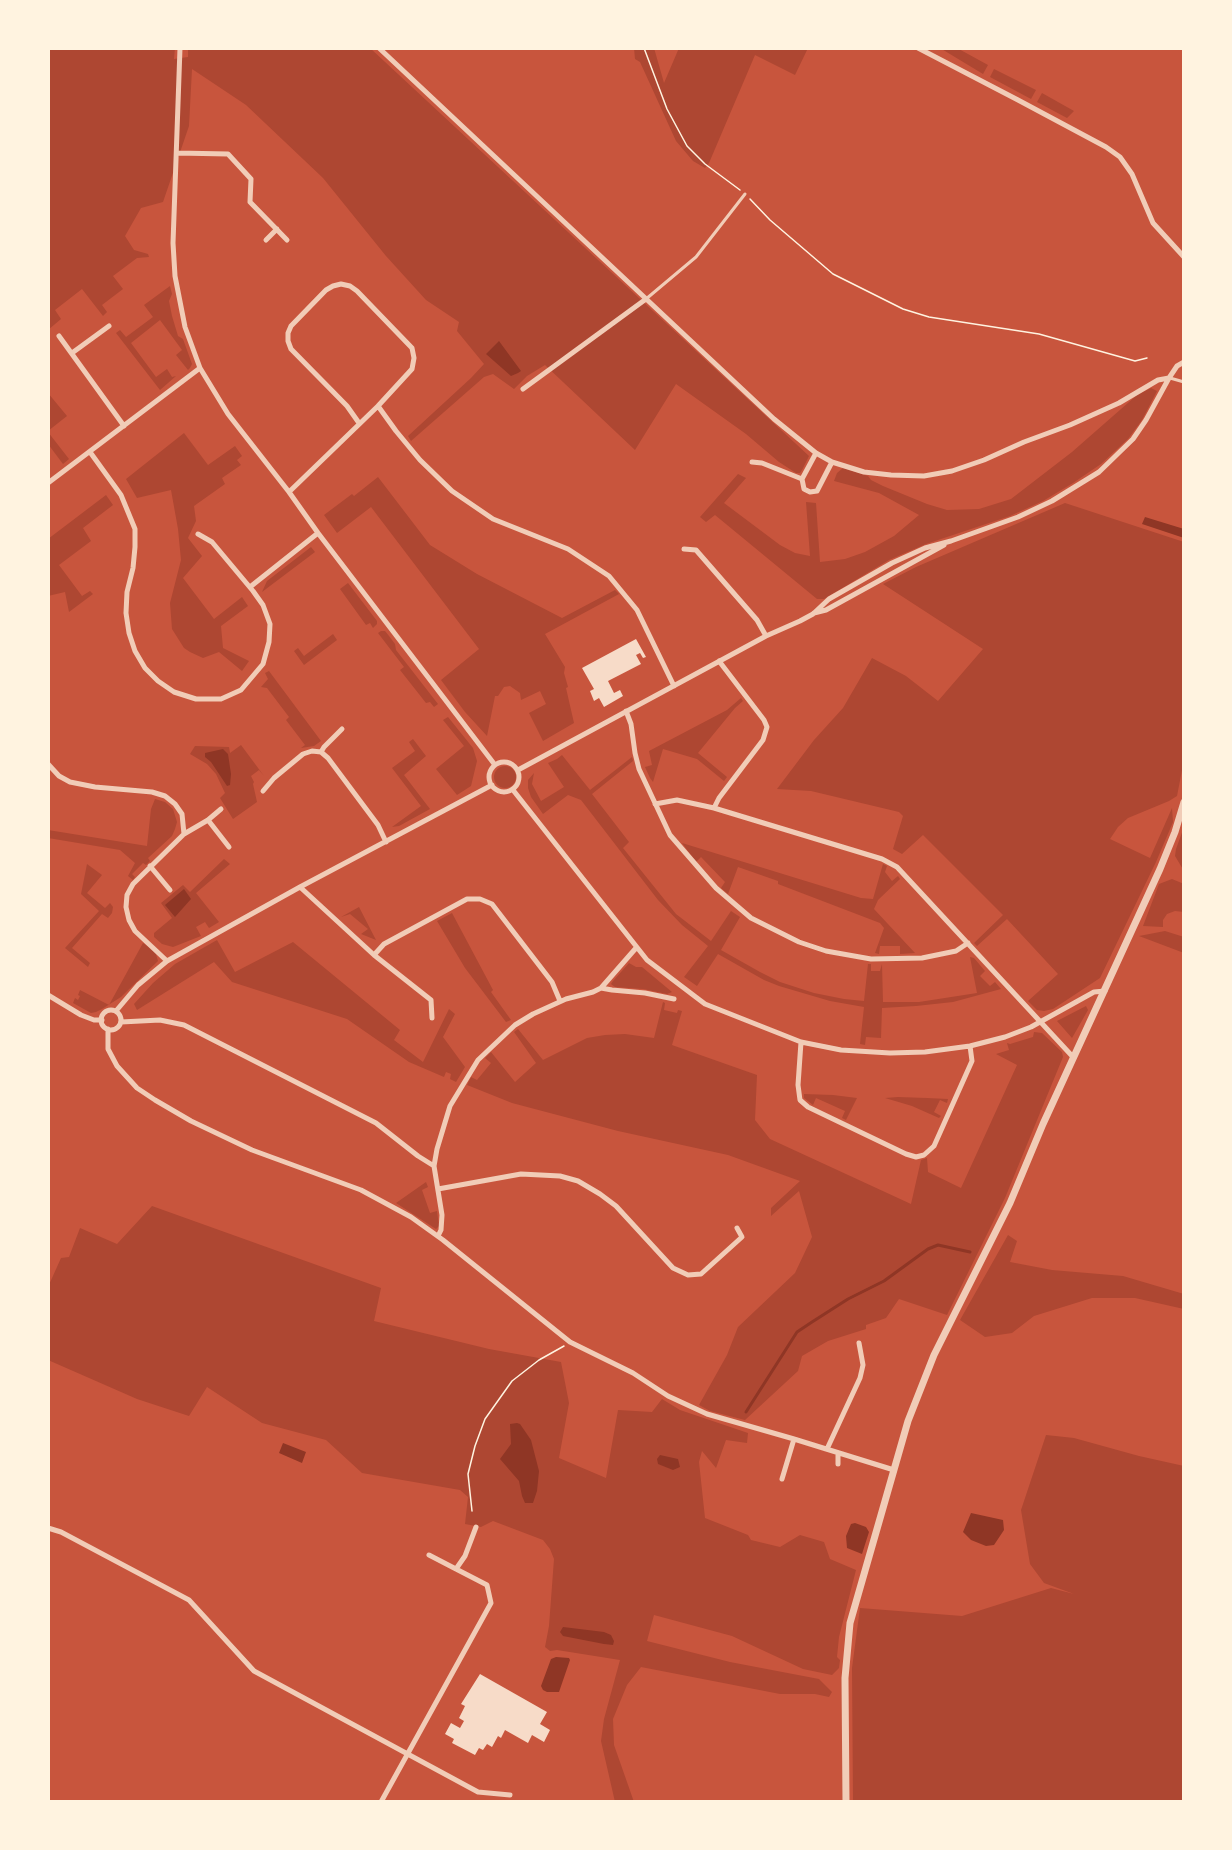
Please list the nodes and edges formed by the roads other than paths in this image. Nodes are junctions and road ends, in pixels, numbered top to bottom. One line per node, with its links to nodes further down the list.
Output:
1 (180, 48): 4 (street)
2 (379, 48): 10 (street)
3 (918, 48): 9 (street)
4 (177, 153): 6 (street); 15 (street)
5 (745, 194): 10 (lane)
6 (277, 229): 7 (street); 8 (street)
7 (266, 240)
8 (287, 240)
9 (1184, 257)
10 (646, 299): 18 (street); 23 (street)
11 (109, 326): 13 (street)
12 (59, 336): 13 (street)
13 (72, 353): 21 (street)
14 (1184, 362): 16 (street)
15 (200, 368): 21 (street); 28 (street)
16 (1169, 378): 17 (lane); 25 (street); 33 (street)
17 (1184, 382)
18 (523, 389)
19 (378, 406): 20 (street); 20 (street); 35 (street)
20 (359, 423): 28 (street)
21 (124, 426): 22 (street)
22 (90, 452): 27 (street); 32 (street)
23 (816, 453): 25 (street); 26 (street)
24 (752, 462): 26 (street)
25 (832, 462): 26 (street)
26 (802, 478)
27 (48, 483)
28 (289, 492): 29 (street)
29 (318, 533): 32 (street); 40 (street)
30 (198, 534): 32 (street)
31 (684, 549): 33 (street)
32 (250, 587)
33 (766, 636): 34 (street)
34 (719, 661): 35 (street); 48 (street)
35 (674, 686): 36 (street)
36 (626, 711): 41 (street); 47 (street)
37 (342, 729): 38 (street)
38 (321, 752): 45 (street); 52 (street)
39 (48, 764): 42 (street)
40 (495, 765): 41 (street); 43 (street)
41 (518, 770): 44 (street)
42 (50, 771): 51 (street)
43 (492, 785): 44 (street); 52 (street)
44 (513, 790): 58 (street)
45 (263, 791)
46 (1184, 802): 62 (street)
47 (655, 804): 48 (street); 57 (street)
48 (714, 808): 57 (street)
49 (221, 809): 50 (street)
50 (208, 820): 51 (street); 53 (street)
51 (184, 834): 54 (street)
52 (386, 842): 55 (street)
53 (230, 847)
54 (150, 866): 56 (street); 60 (street)
55 (300, 887): 59 (street); 60 (street)
56 (170, 890)
57 (968, 943): 70 (street)
58 (636, 948): 61 (street); 72 (street)
59 (374, 955): 65 (street); 67 (street)
60 (167, 961): 66 (street)
61 (602, 988): 64 (street); 65 (street)
62 (1105, 991): 70 (street); 74 (street)
63 (48, 995): 68 (street)
64 (674, 999)
65 (561, 1001): 75 (street)
66 (116, 1011): 68 (street); 69 (street)
67 (432, 1018)
68 (102, 1020): 71 (street)
69 (121, 1022): 71 (street); 75 (street)
70 (1040, 1023): 73 (street); 74 (street)
71 (108, 1029): 78 (street)
72 (801, 1042): 73 (street); 73 (street)
73 (970, 1046)
74 (1073, 1057): 84 (street)
75 (434, 1166): 76 (street)
76 (438, 1189): 77 (street); 78 (street)
77 (737, 1228)
78 (438, 1236): 80 (street)
79 (859, 1343): 81 (street)
80 (794, 1439): 81 (street); 85 (street)
81 (827, 1449): 82 (street)
82 (838, 1453): 83 (street); 84 (street)
83 (838, 1464)
84 (894, 1470): 93 (street)
85 (782, 1479)
86 (476, 1527): 89 (street)
87 (48, 1528): 90 (street)
88 (429, 1555): 89 (street)
89 (456, 1569): 90 (street)
90 (407, 1755): 91 (street); 92 (street)
91 (510, 1795)
92 (381, 1802)
93 (846, 1802)

